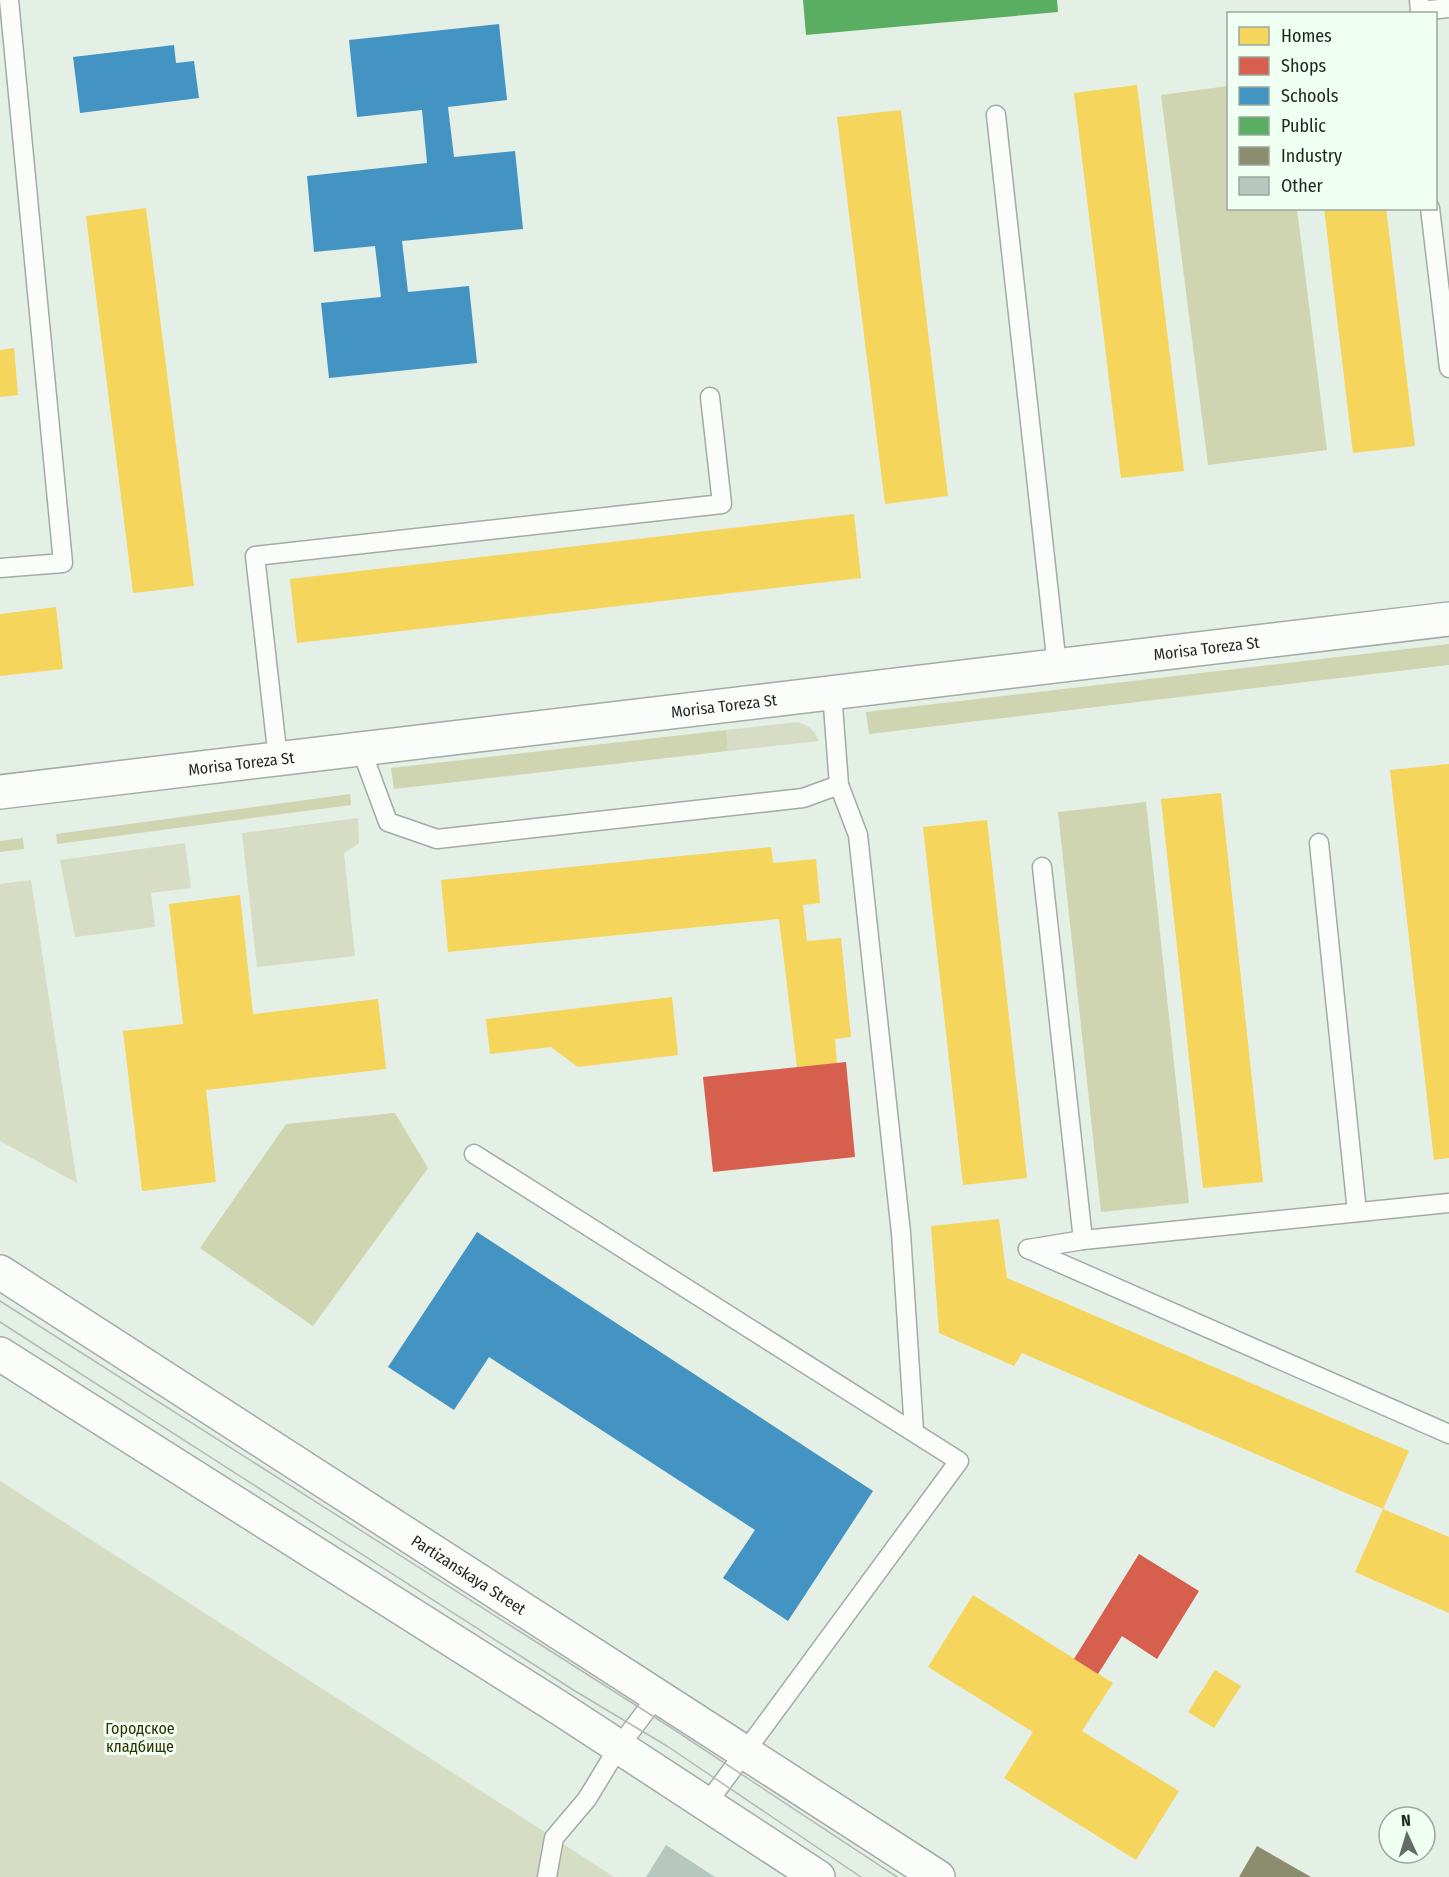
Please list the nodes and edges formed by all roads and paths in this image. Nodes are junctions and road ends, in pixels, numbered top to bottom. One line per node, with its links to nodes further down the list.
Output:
1 (9, 0): 8 (lane)
2 (1419, 0): 3 (lane)
3 (1449, 8)
4 (996, 115): 10 (lane)
5 (1430, 210): 6 (lane)
6 (1449, 368)
7 (710, 397): 13 (lane)
8 (0, 568)
9 (1449, 619): 10 (street, Morisa Toreza St)
10 (1057, 666): 11 (street, Morisa Toreza St)
11 (831, 693): 12 (street, Morisa Toreza St); 14 (lane)
12 (361, 749): 13 (street, Morisa Toreza St); 14 (lane)
13 (278, 759): 15 (street, Morisa Toreza St)
14 (839, 785): 24 (lane)
15 (0, 792)
16 (1319, 843): 20 (lane)
17 (1042, 867): 21 (lane)
18 (474, 1154): 24 (lane)
19 (1449, 1203): 20 (lane)
20 (1357, 1212): 21 (lane)
21 (1083, 1240): 25 (lane)
22 (0, 1272): 26 (street, Partizanskaya Street)
23 (0, 1354): 27 (street)
24 (914, 1431): 28 (lane)
25 (1449, 1434)
26 (658, 1695): 27 (lane); 28 (street, Partizanskaya Street)
27 (618, 1748): 29 (street); 30 (lane)
28 (744, 1751): 29 (lane); 32 (street, Partizanskaya Street)
29 (706, 1805): 31 (street)
30 (547, 1877)
31 (818, 1877)
32 (938, 1877)

